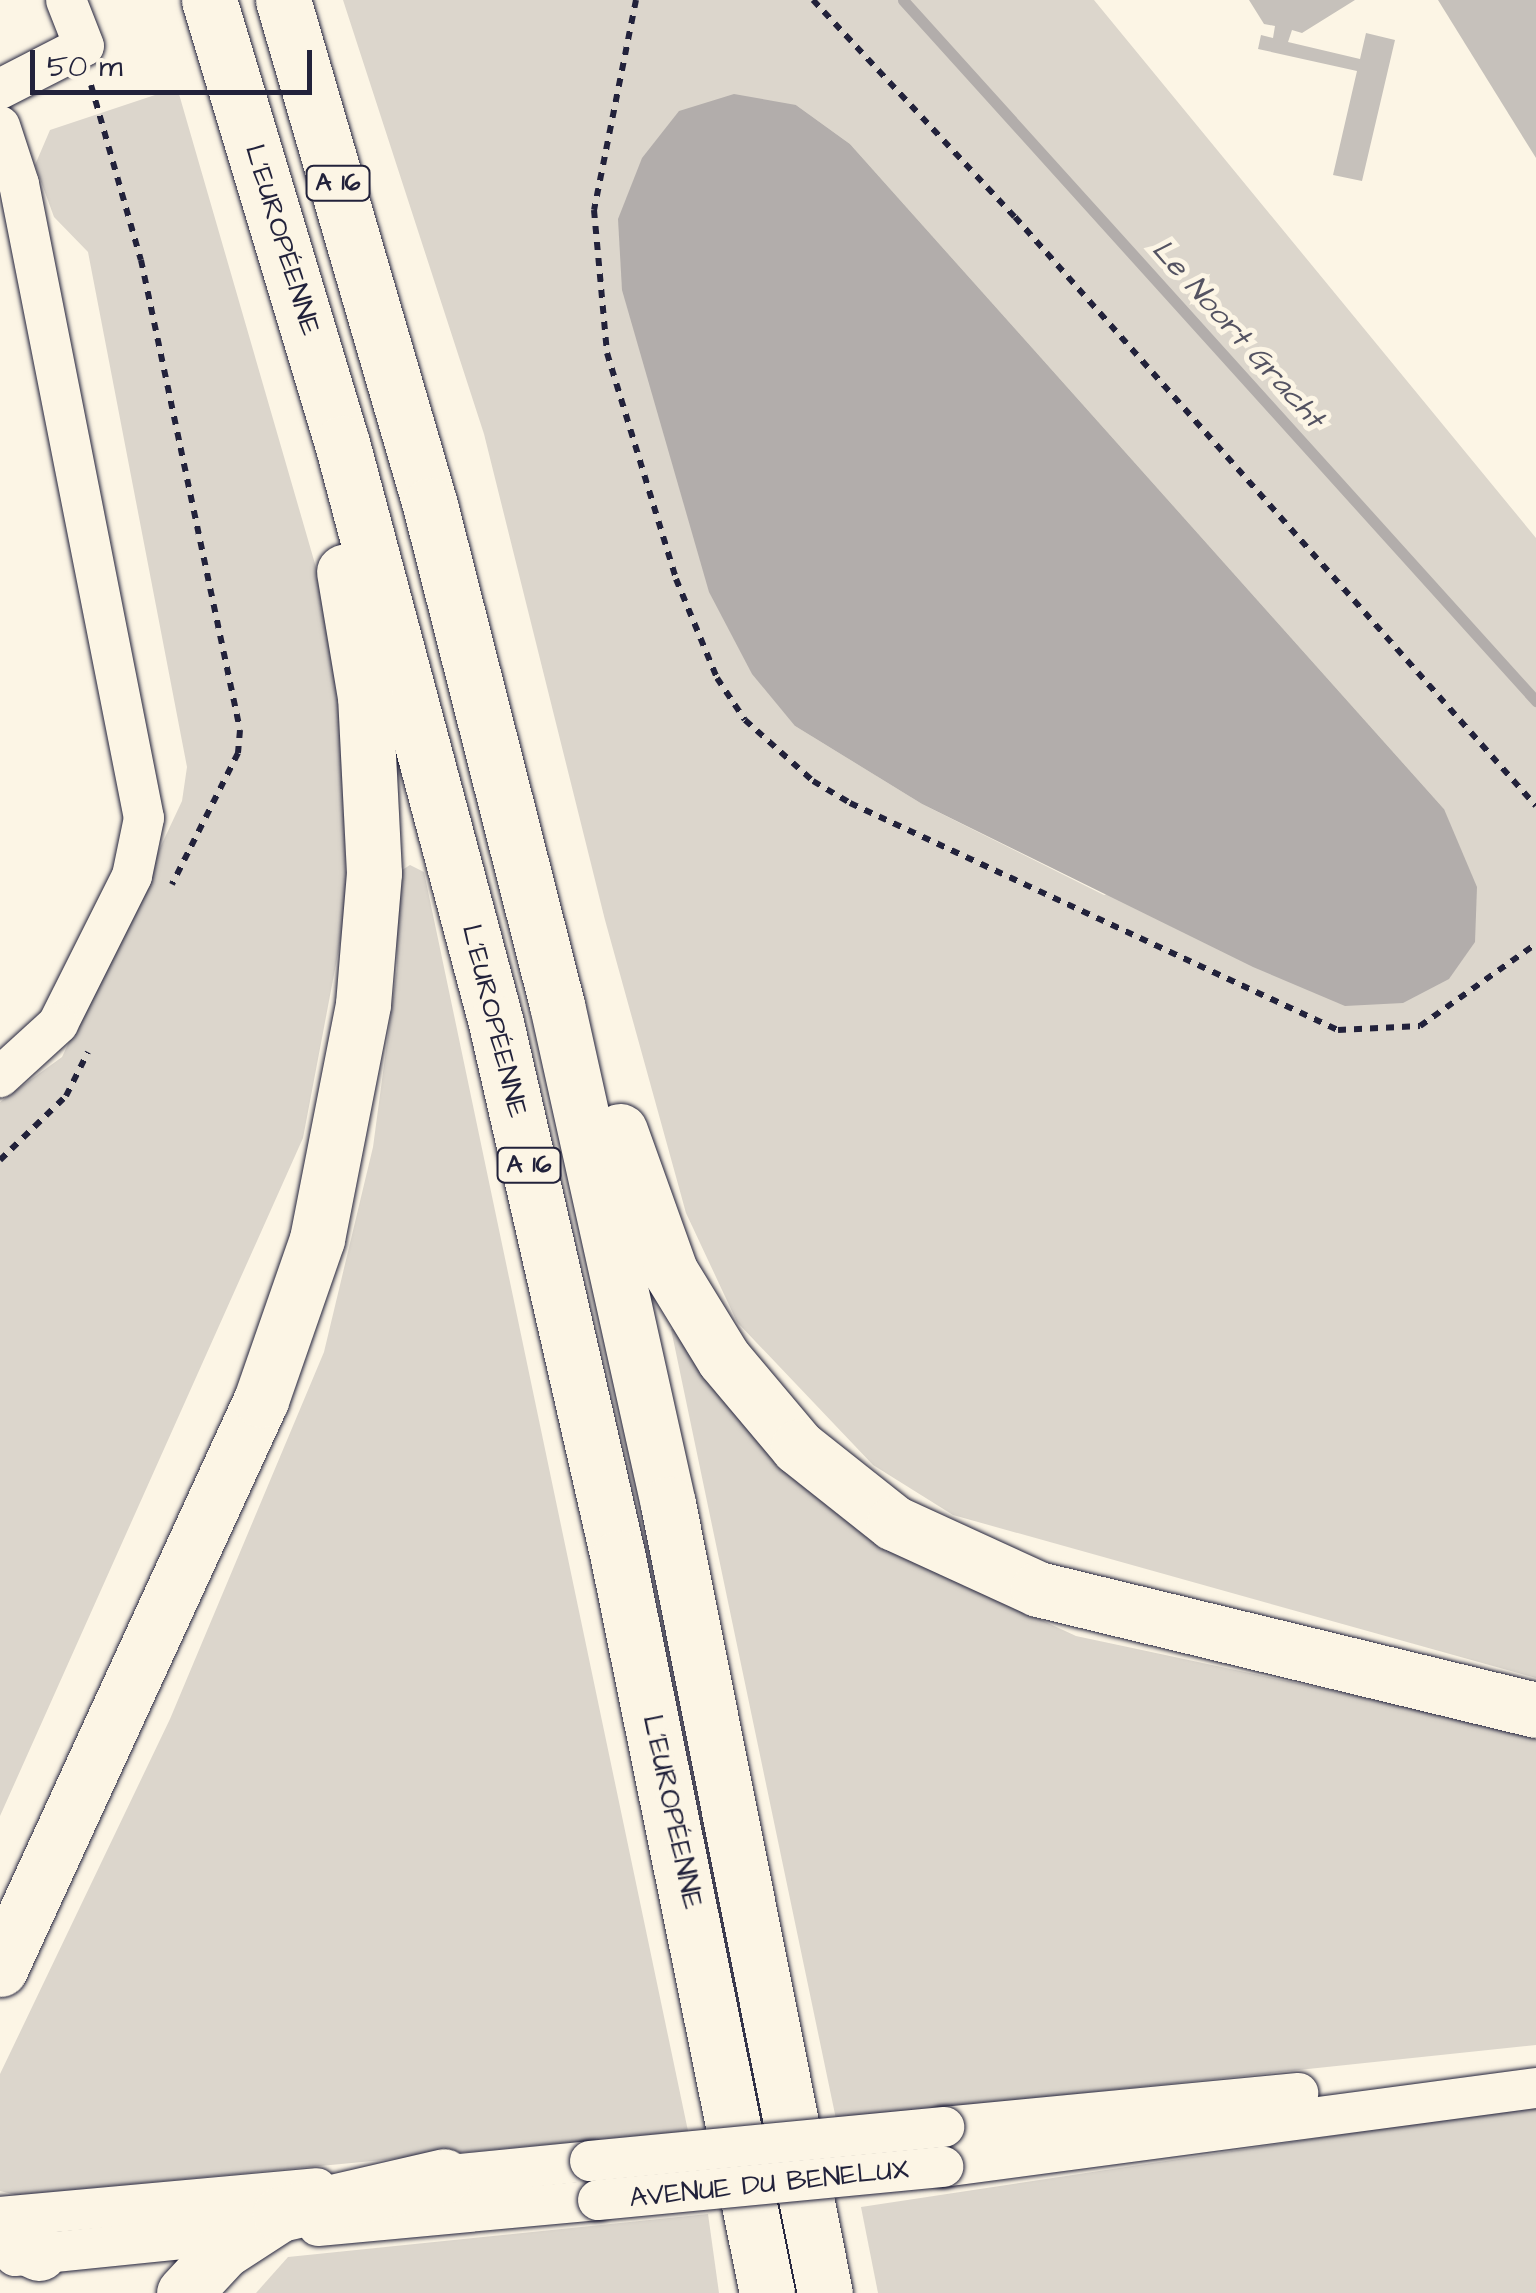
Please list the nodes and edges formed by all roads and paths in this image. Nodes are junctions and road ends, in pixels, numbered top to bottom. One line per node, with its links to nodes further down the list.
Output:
1 (66, 0): 6 (street)
2 (209, 0): 7 (highway, L'EUROPÉENNE / A 16)
3 (283, 0): 10 (highway, L'EUROPÉENNE / A 16)
4 (636, 0): 13 (path)
5 (813, 0): 11 (path)
6 (84, 46): 8 (street); 12 (path)
7 (225, 52): 16 (highway); 29 (highway, L'EUROPÉENNE / A 16)
8 (0, 89)
9 (0, 126): 15 (street)
10 (390, 366): 18 (highway); 30 (highway, L'EUROPÉENNE / A 16)
11 (1536, 806)
12 (170, 890)
13 (1536, 944)
14 (92, 1042): 17 (path)
15 (0, 1077)
16 (342, 1126): 19 (highway); 20 (highway)
17 (0, 1160)
18 (1536, 1710)
19 (0, 1895)
20 (0, 1969)
21 (1536, 2069): 23 (street, AVENUE DU BENELUX)
22 (1536, 2088): 23 (street, AVENUE DU BENELUX)
23 (944, 2147): 24 (street, AVENUE DU BENELUX, bridge); 26 (street, AVENUE DU BENELUX, bridge)
24 (444, 2176): 25 (street, AVENUE DU BENELUX); 26 (highway)
25 (0, 2217)
26 (246, 2233): 27 (street, AVENUE DU BENELUX); 28 (highway)
27 (13, 2249)
28 (184, 2293)
29 (768, 2293)
30 (825, 2293)

